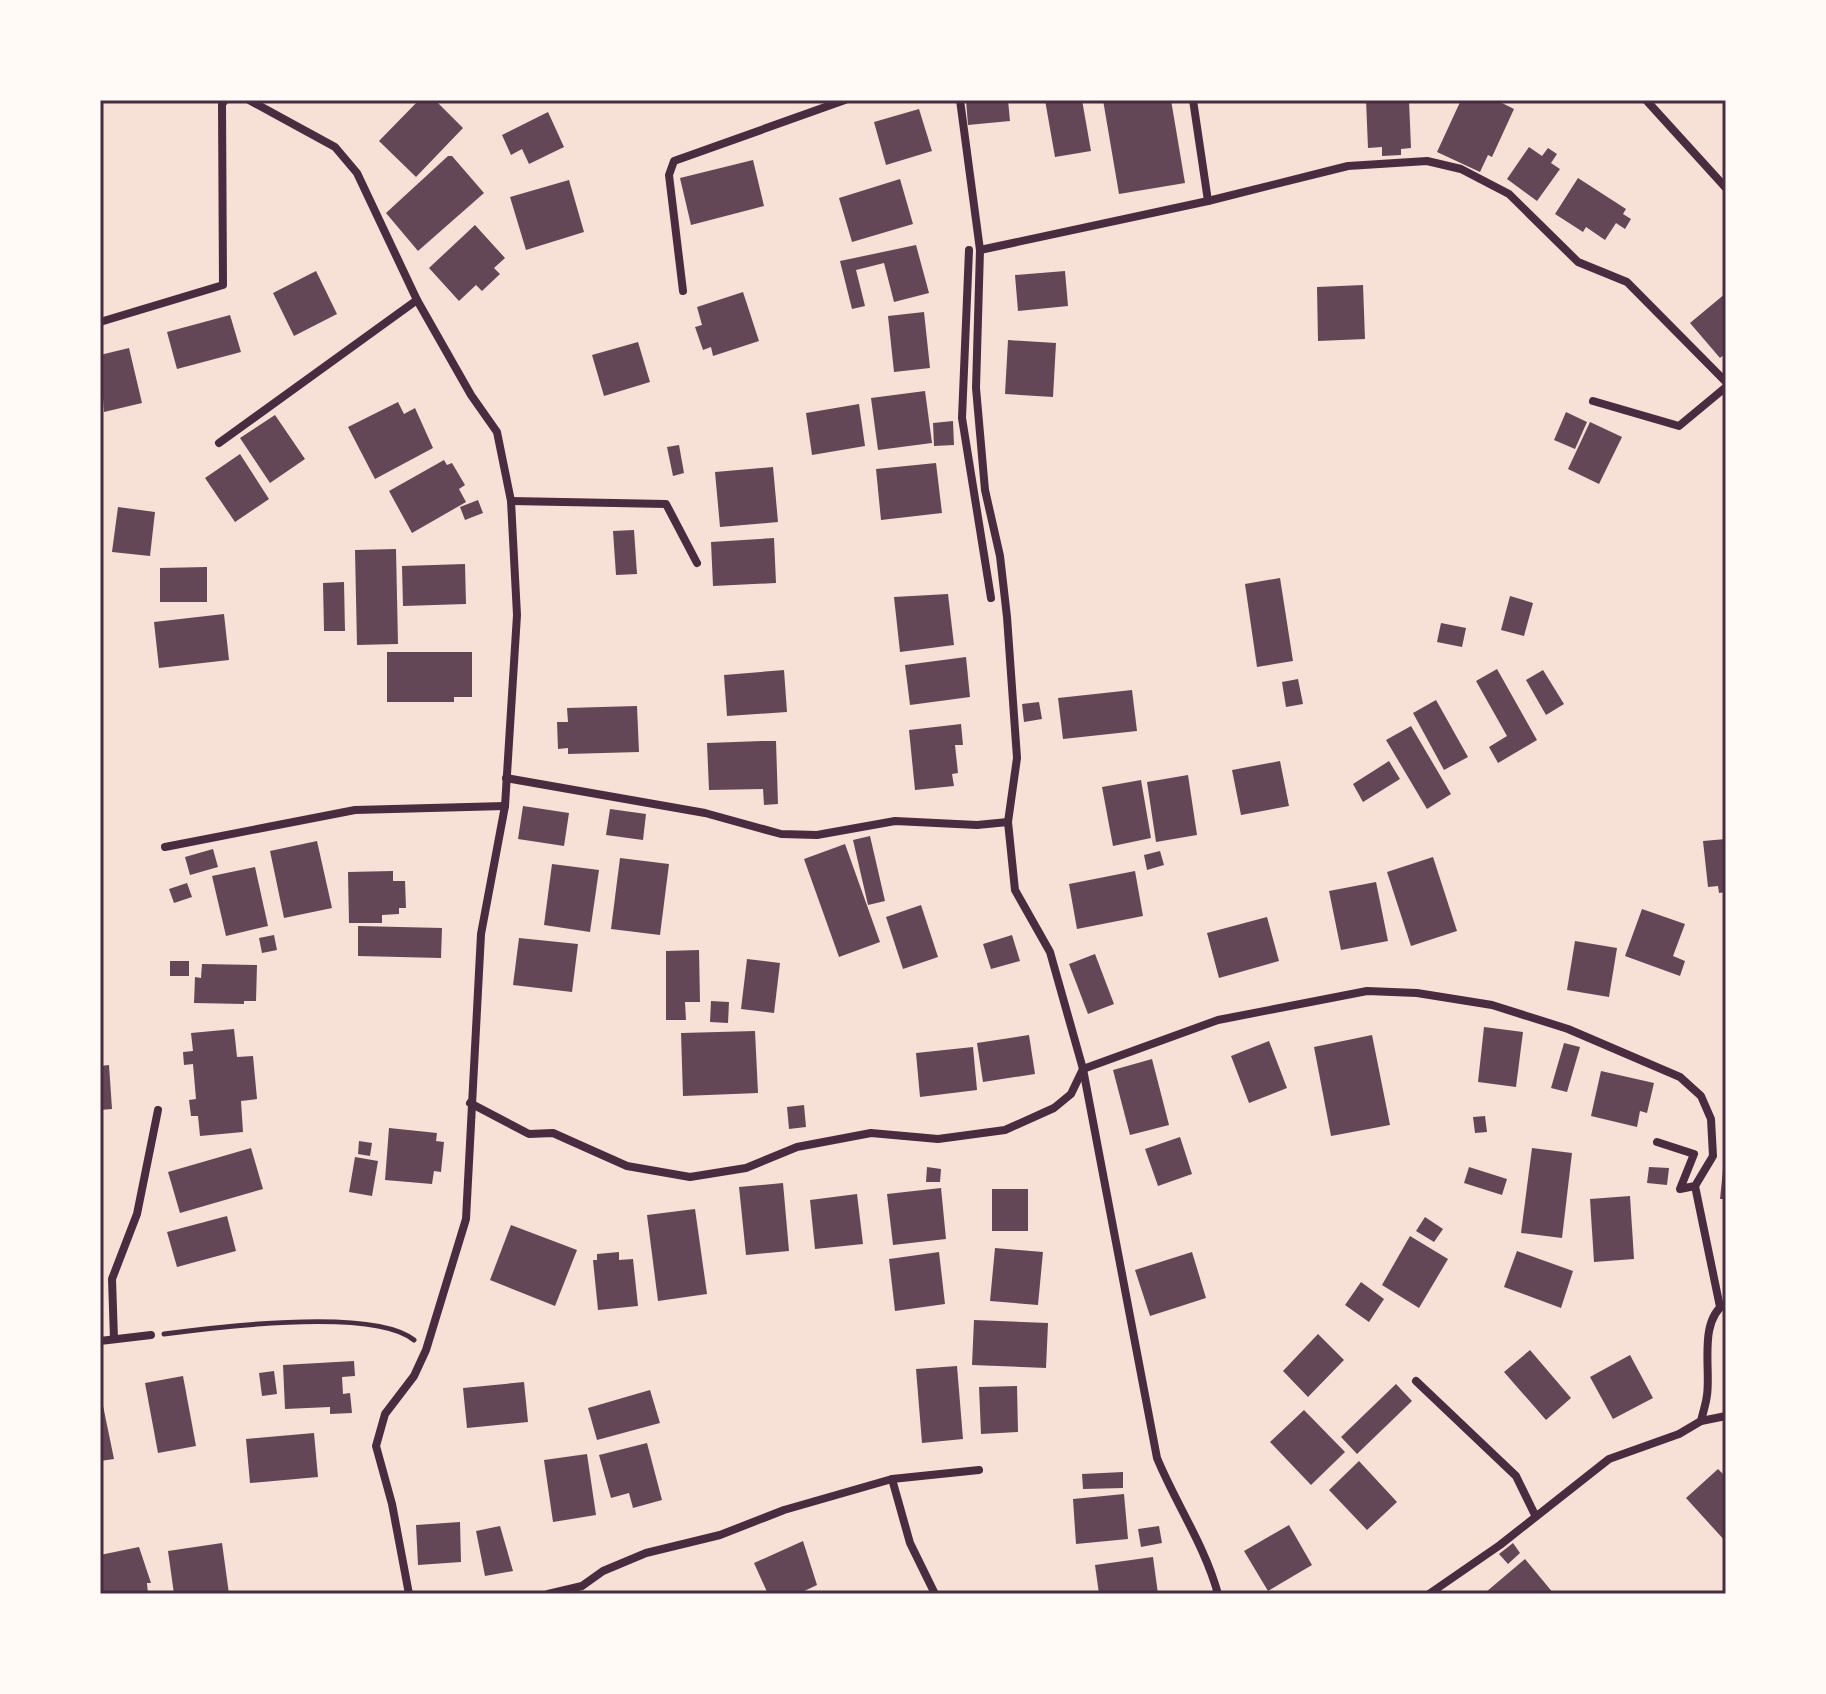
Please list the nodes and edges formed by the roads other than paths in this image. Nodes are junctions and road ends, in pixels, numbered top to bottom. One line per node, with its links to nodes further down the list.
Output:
1 (225, 100): 13 (street)
2 (249, 100): 12 (street)
3 (845, 100): 11 (street)
4 (960, 100): 10 (street)
5 (1193, 100): 8 (street)
6 (1646, 100): 7 (street)
7 (1726, 188)
8 (1208, 201): 10 (street); 14 (street)
9 (969, 250): 19 (street)
10 (980, 250): 22 (street)
11 (683, 291)
12 (417, 300): 16 (street); 17 (street)
13 (100, 322)
14 (1726, 384): 15 (street)
15 (1593, 401)
16 (219, 443)
17 (511, 501): 18 (street); 20 (street)
18 (697, 563)
19 (991, 598)
20 (506, 778): 21 (street); 22 (street)
21 (505, 806): 23 (street); 25 (street)
22 (1008, 822): 24 (street)
23 (165, 847)
24 (1083, 1069): 25 (street); 28 (street); 42 (street)
25 (470, 1103): 39 (street)
26 (158, 1110): 31 (street)
27 (1657, 1142): 28 (street)
28 (1695, 1186): 29 (street)
29 (1723, 1305): 35 (street)
30 (151, 1335): 31 (street)
31 (114, 1339): 32 (street)
32 (100, 1341)
33 (1416, 1381): 38 (street)
34 (1726, 1416): 35 (street)
35 (1701, 1421): 38 (street)
36 (979, 1470): 37 (street)
37 (892, 1479): 40 (street); 41 (street)
38 (1535, 1515): 43 (street)
39 (409, 1594)
40 (548, 1594)
41 (935, 1594)
42 (1218, 1594)
43 (1429, 1594)

